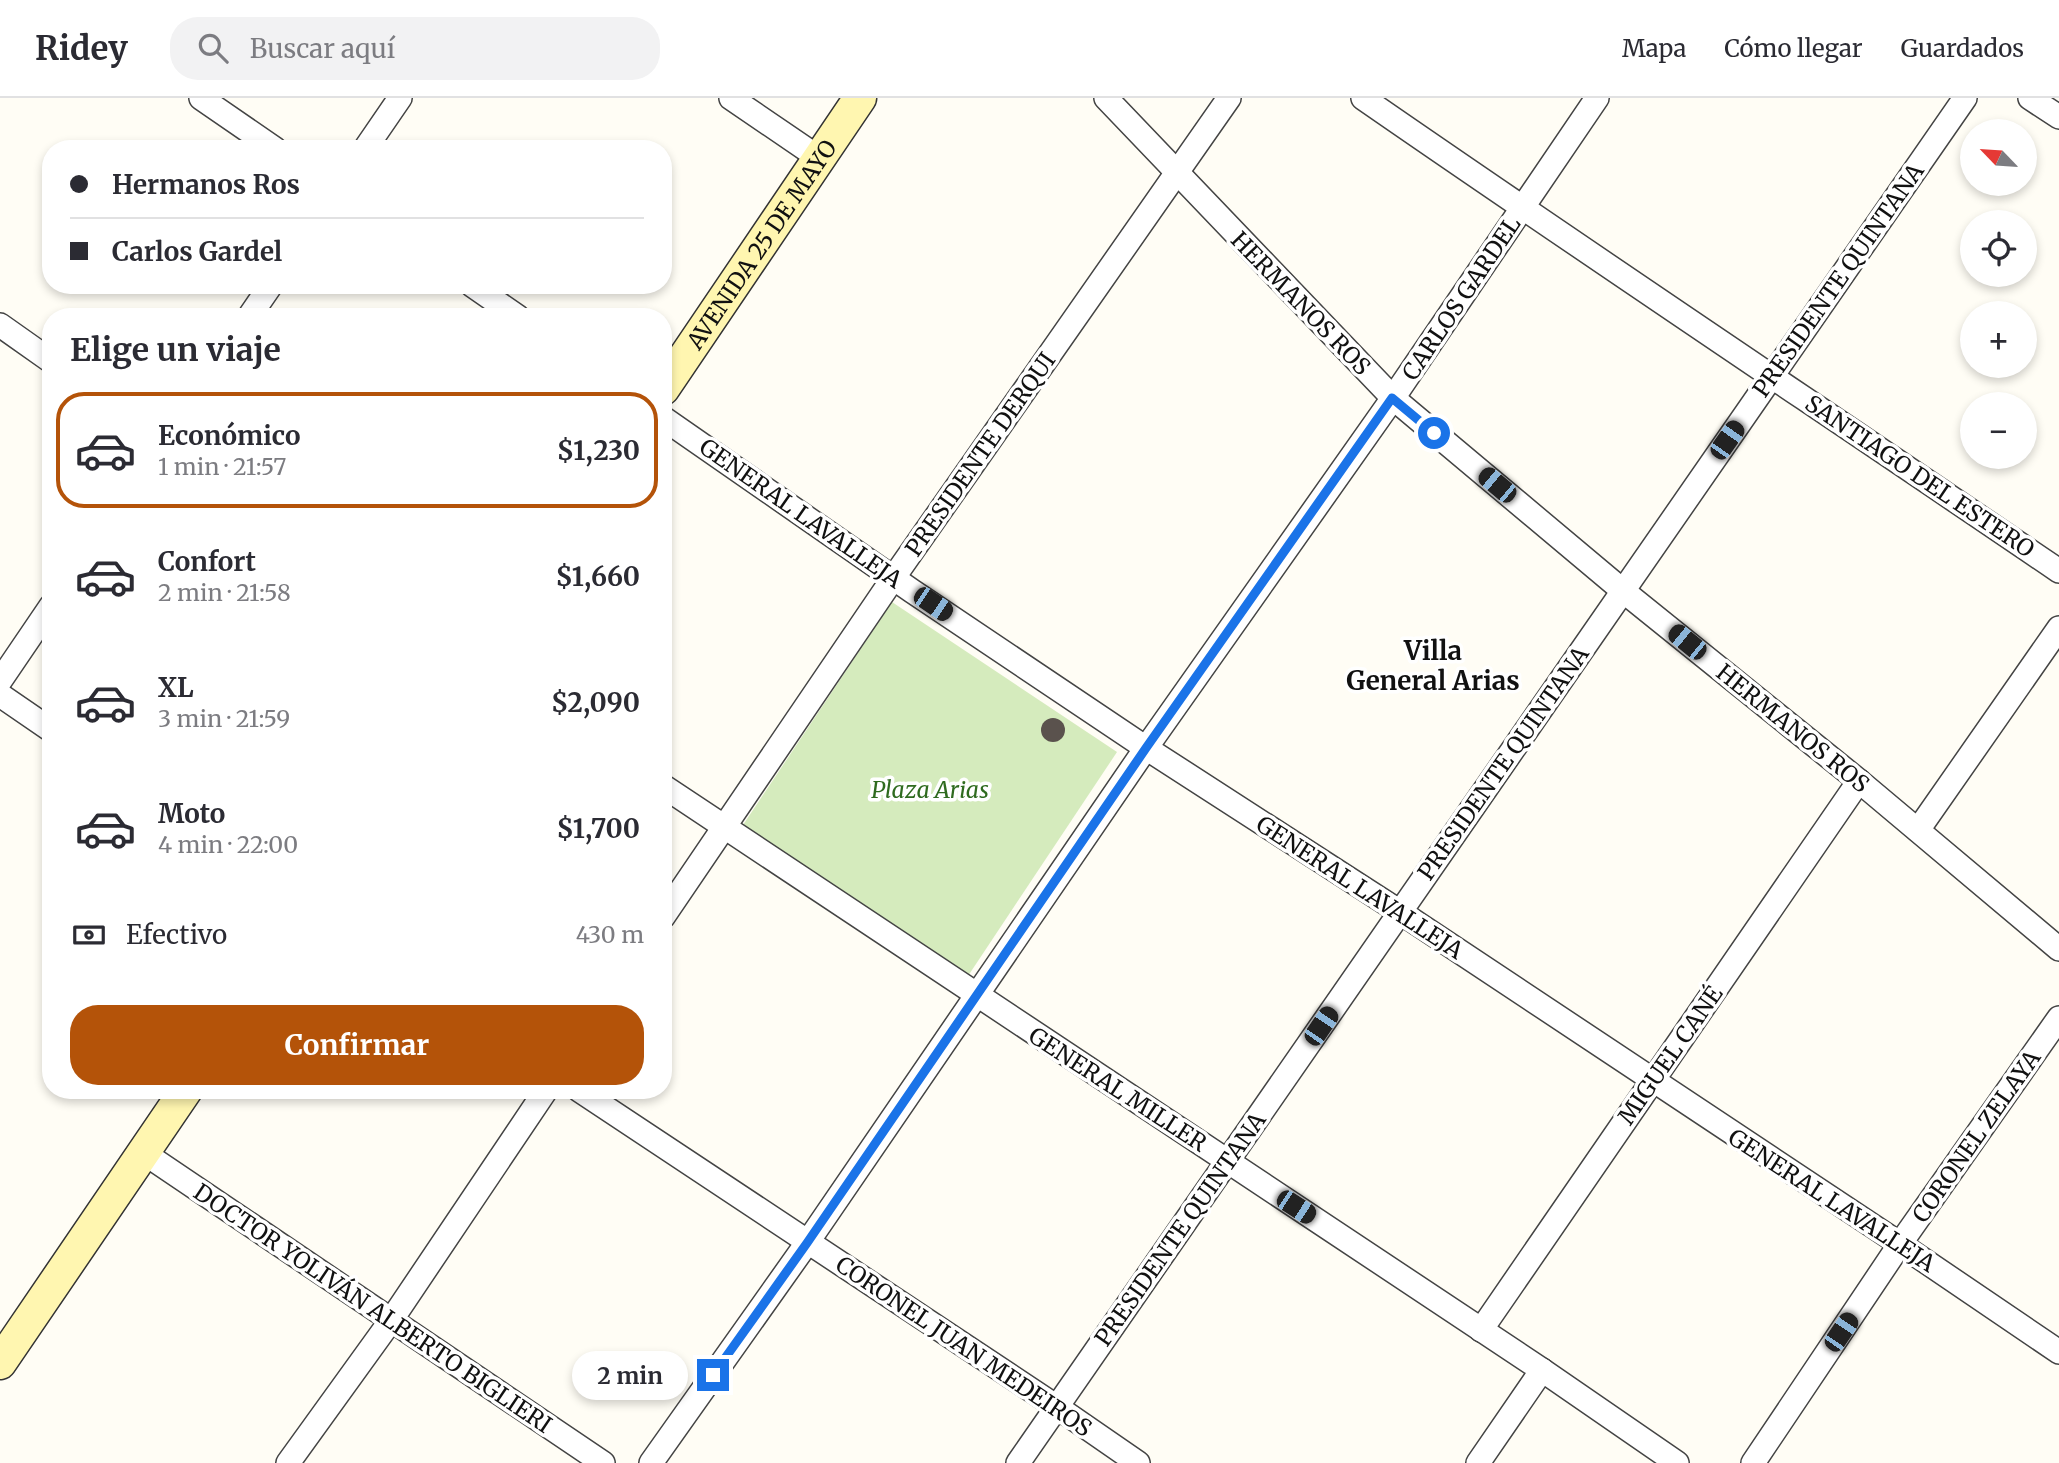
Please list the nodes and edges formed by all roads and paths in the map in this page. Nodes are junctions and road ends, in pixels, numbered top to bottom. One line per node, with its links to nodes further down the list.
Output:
1 (201, 98): 12 (street)
2 (400, 98): 13 (street)
3 (731, 98): 14 (street)
4 (860, 98): 14 (main road, AVENIDA 25 DE MAYO)
5 (1106, 98): 15 (street, HERMANOS ROS)
6 (1229, 98): 15 (street, PRESIDENTE DERQUI)
7 (1363, 98): 16 (street, SANTIAGO DEL ESTERO)
8 (1597, 98): 16 (street, CARLOS GARDEL)
9 (1965, 98): 21 (street, PRESIDENTE QUINTANA)
10 (2030, 98): 11 (street)
11 (2059, 117)
12 (262, 140)
13 (371, 140)
14 (819, 158): 22 (main road, AVENIDA 25 DE MAYO)
15 (1176, 173): 23 (street, HERMANOS ROS); 26 (street, PRESIDENTE DERQUI)
16 (1522, 208): 21 (street, SANTIAGO DEL ESTERO); 23 (street, CARLOS GARDEL)
17 (485, 294): 18 (street)
18 (505, 308)
19 (0, 325): 20 (street)
20 (42, 355)
21 (1772, 375): 25 (street, SANTIAGO DEL ESTERO); 27 (street, PRESIDENTE QUINTANA)
22 (672, 376)
23 (1392, 398): 27 (street, HERMANOS ROS); 33 (street, CARLOS GARDEL)
24 (672, 424): 26 (street, GENERAL LAVALLEJA)
25 (2059, 571)
26 (894, 577): 33 (street, GENERAL LAVALLEJA); 36 (street, PRESIDENTE DERQUI)
27 (1622, 590): 34 (street, HERMANOS ROS); 39 (street, PRESIDENTE QUINTANA)
28 (42, 619): 30 (street)
29 (2059, 628): 37 (street)
30 (0, 681)
31 (0, 695): 32 (street)
32 (42, 724)
33 (1146, 748): 39 (street, GENERAL LAVALLEJA); 41 (street, CARLOS GARDEL)
34 (1860, 781): 37 (street, HERMANOS ROS); 43 (street, MIGUEL CANÉ)
35 (672, 792): 36 (street, GENERAL MILLER)
36 (724, 828): 38 (street, PRESIDENTE DERQUI); 41 (street, GENERAL MILLER)
37 (1918, 830): 40 (street, HERMANOS ROS)
38 (672, 904)
39 (1399, 912): 43 (street, GENERAL LAVALLEJA); 48 (street, PRESIDENTE QUINTANA)
40 (2059, 948)
41 (977, 996): 48 (street, GENERAL MILLER); 49 (street, CARLOS GARDEL)
42 (2059, 1018): 50 (street, CORONEL ZELAYA)
43 (1652, 1081): 50 (street, GENERAL LAVALLEJA); 52 (street, MIGUEL CANÉ)
44 (180, 1099): 47 (main road)
45 (540, 1099): 51 (street)
46 (592, 1099): 49 (street, CORONEL JUAN MEDEIROS)
47 (144, 1153): 51 (street, DOCTOR YOLIVÁN ALBERTO BIGLIERI); 54 (main road)
48 (1227, 1161): 52 (street, GENERAL MILLER); 56 (street, PRESIDENTE QUINTANA)
49 (807, 1243): 56 (street, CORONEL JUAN MEDEIROS); 59 (street, CARLOS GARDEL)
50 (1900, 1244): 53 (street, GENERAL LAVALLEJA); 64 (street, CORONEL ZELAYA)
51 (391, 1320): 57 (street); 58 (street, DOCTOR YOLIVÁN ALBERTO BIGLIERI)
52 (1481, 1330): 55 (street, GENERAL MILLER)
53 (2059, 1352)
54 (0, 1363)
55 (1542, 1370): 62 (street); 63 (street, GENERAL MILLER)
56 (1057, 1407): 60 (street, PRESIDENTE QUINTANA); 61 (street, CORONEL JUAN MEDEIROS)
57 (288, 1463)
58 (603, 1463)
59 (651, 1463)
60 (1018, 1463)
61 (1138, 1463)
62 (1478, 1463)
63 (1677, 1463)
64 (1753, 1463)

